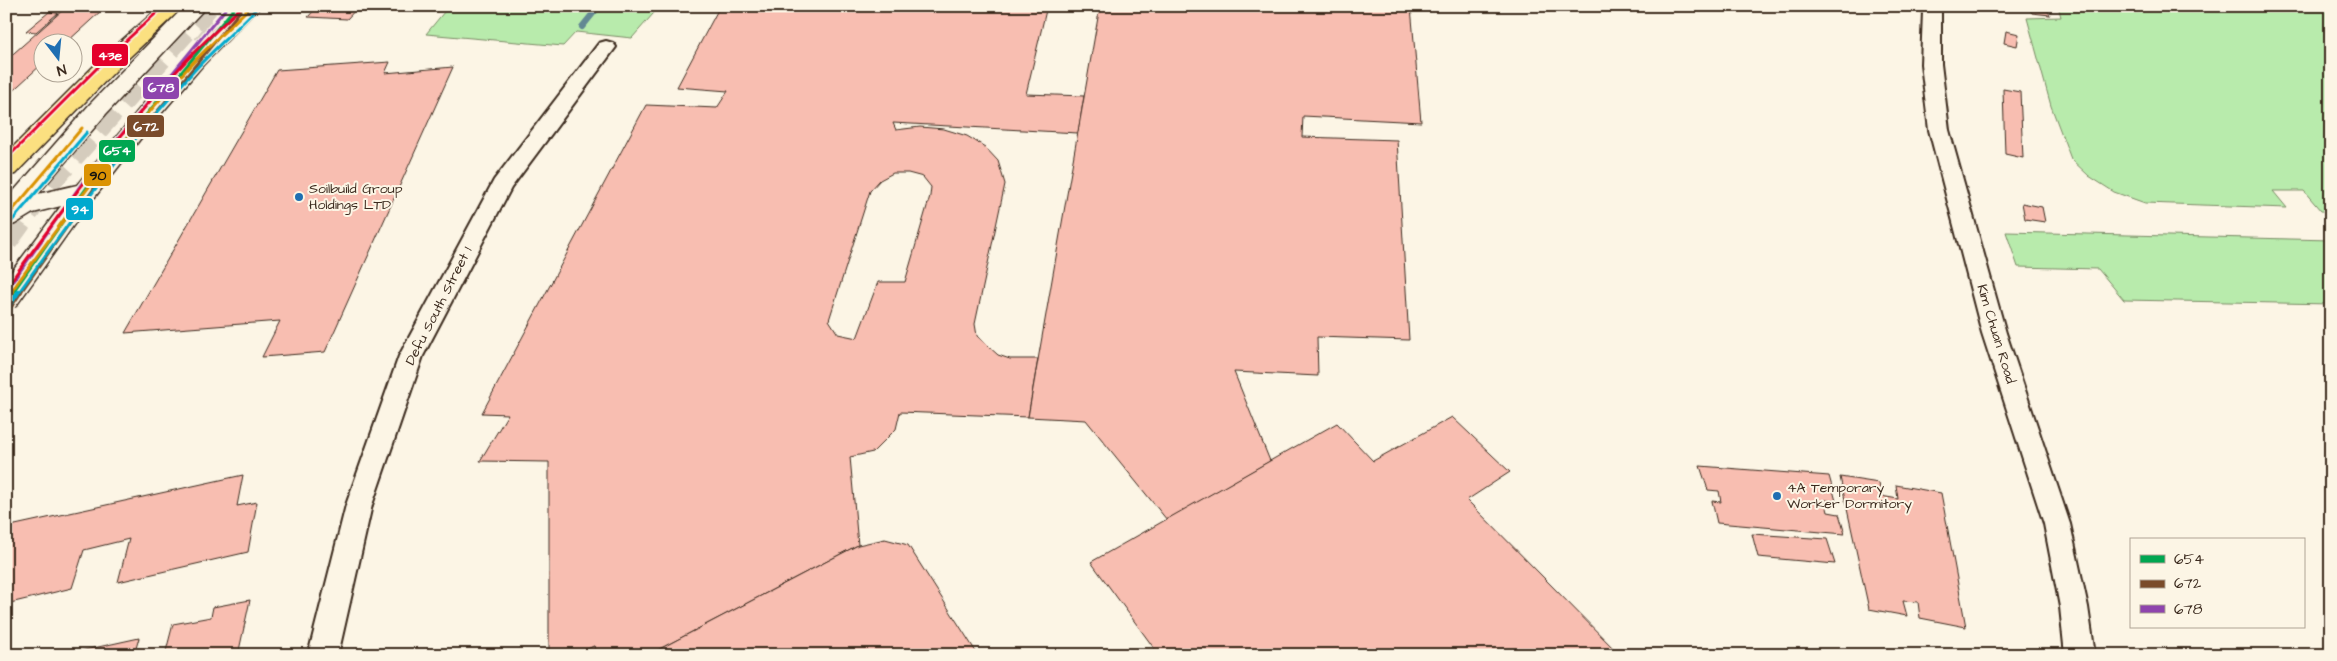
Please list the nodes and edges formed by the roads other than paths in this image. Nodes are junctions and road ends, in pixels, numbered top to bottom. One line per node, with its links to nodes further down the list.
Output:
1 (174, 6): 6 (highway)
2 (197, 6): 8 (main road)
3 (251, 6): 7 (main road)
4 (1932, 8): 11 (street, Kim Chuan Road)
5 (606, 47): 10 (street, Defu South Street 1)
6 (6, 168)
7 (86, 190): 8 (main road); 9 (main road)
8 (7, 217)
9 (6, 299)
10 (322, 655)
11 (2080, 655)

